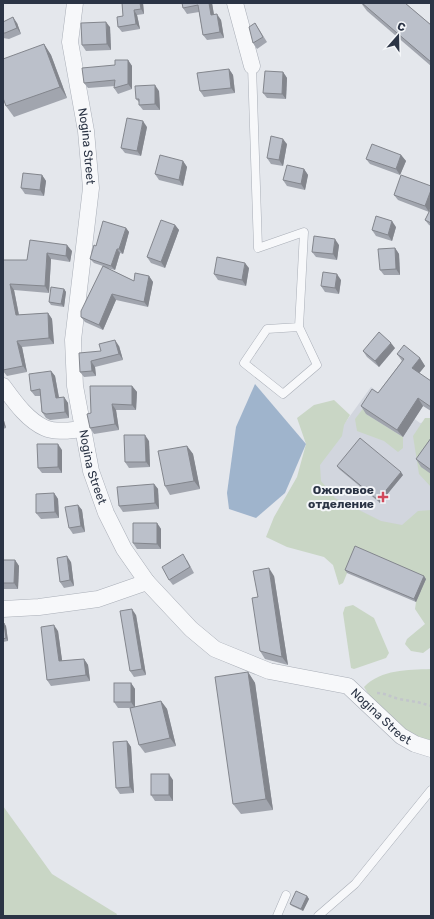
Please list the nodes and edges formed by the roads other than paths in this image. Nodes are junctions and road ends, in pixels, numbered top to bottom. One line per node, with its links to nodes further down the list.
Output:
1 (75, 3): 6 (street, Nogina Street)
2 (235, 3): 3 (street)
3 (252, 66): 4 (lane)
4 (299, 327): 4 (lane)
5 (3, 386): 6 (street)
6 (83, 429): 7 (street, Nogina Street)
7 (147, 582): 8 (street); 9 (street, Nogina Street)
8 (3, 609)
9 (431, 750)
10 (431, 790): 13 (lane)
11 (286, 895): 12 (lane)
12 (277, 916)
13 (318, 916)

